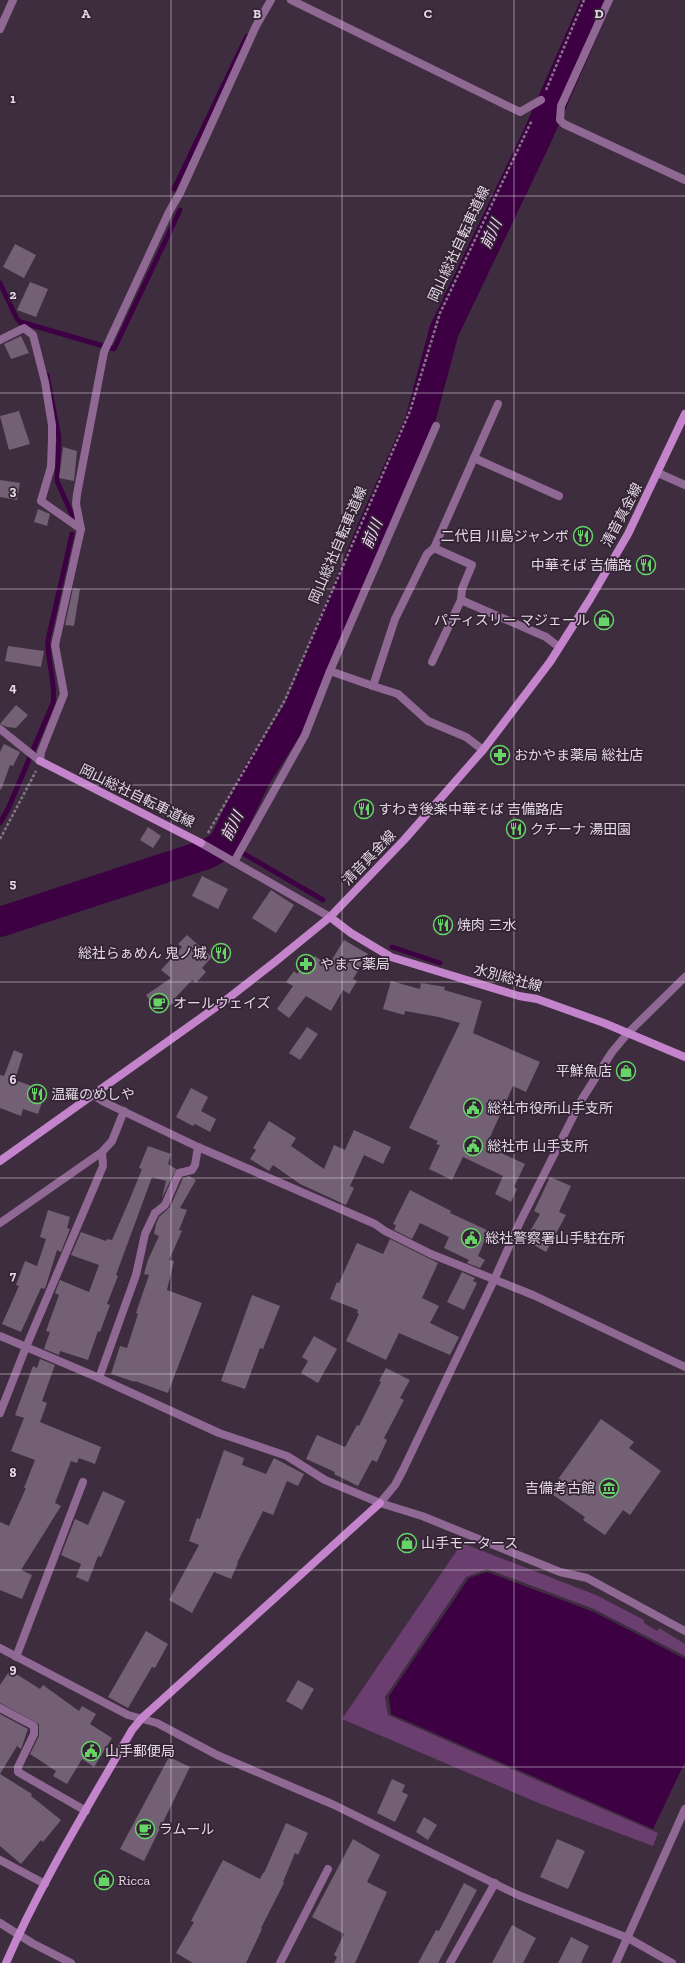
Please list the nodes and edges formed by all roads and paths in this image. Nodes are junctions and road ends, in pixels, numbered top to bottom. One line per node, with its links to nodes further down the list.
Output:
1 (13, 0): 6 (street)
2 (271, 0): 17 (street)
3 (291, 0): 7 (street)
4 (584, 0): 7 (path, 岡山総社自転車道線)
5 (609, 0): 8 (street)
6 (0, 29)
7 (541, 100): 28 (path, 岡山総社自転車道線)
8 (685, 180)
9 (0, 340): 17 (street)
10 (498, 404): 13 (street)
11 (685, 414): 14 (main road, 清音真金線)
12 (436, 426): 22 (street)
13 (474, 458): 16 (street); 18 (street)
14 (658, 473): 15 (street); 20 (main road, 清音真金線)
15 (685, 485)
16 (559, 496)
17 (81, 529): 26 (street)
18 (434, 548): 19 (street); 23 (street)
19 (461, 600): 20 (street); 21 (street)
20 (559, 647): 25 (main road, 清音真金線)
21 (432, 662)
22 (330, 671): 23 (street); 29 (street)
23 (373, 686): 25 (street)
24 (0, 729): 26 (street)
25 (483, 750): 30 (main road, 清音真金線)
26 (34, 756): 27 (path); 28 (main road, 岡山総社自転車道線)
27 (0, 839)
28 (205, 845): 29 (street)
29 (237, 855): 30 (street)
30 (330, 917): 32 (main road, 水別総社線); 34 (main road, 清音真金線)
31 (685, 976): 32 (street)
32 (628, 1033): 33 (main road, 水別総社線); 40 (street)
33 (685, 1057)
34 (93, 1095): 35 (street); 38 (main road, 清音真金線)
35 (124, 1111): 36 (street); 37 (street)
36 (198, 1147): 40 (street); 44 (street)
37 (102, 1152): 39 (street); 42 (street)
38 (0, 1161)
39 (0, 1223)
40 (494, 1280): 43 (street); 47 (street)
41 (0, 1336): 42 (street)
42 (26, 1347): 44 (street); 45 (street)
43 (685, 1367)
44 (99, 1378): 47 (street)
45 (0, 1414)
46 (83, 1482): 50 (street)
47 (380, 1503): 48 (street); 52 (main road)
48 (685, 1631)
49 (0, 1648): 50 (street)
50 (16, 1657): 52 (street)
51 (0, 1708): 54 (street)
52 (142, 1718): 54 (main road); 57 (street)
53 (685, 1809): 61 (street)
54 (86, 1811): 58 (main road)
55 (0, 1860): 58 (street)
56 (328, 1869): 64 (street)
57 (495, 1883): 61 (street); 65 (street)
58 (45, 1884): 60 (main road)
59 (0, 1923): 60 (street)
60 (18, 1934): 62 (main road); 63 (street)
61 (628, 1938): 66 (street); 67 (street)
62 (6, 1963)
63 (71, 1963)
64 (280, 1963)
65 (450, 1963)
66 (616, 1963)
67 (672, 1963)

